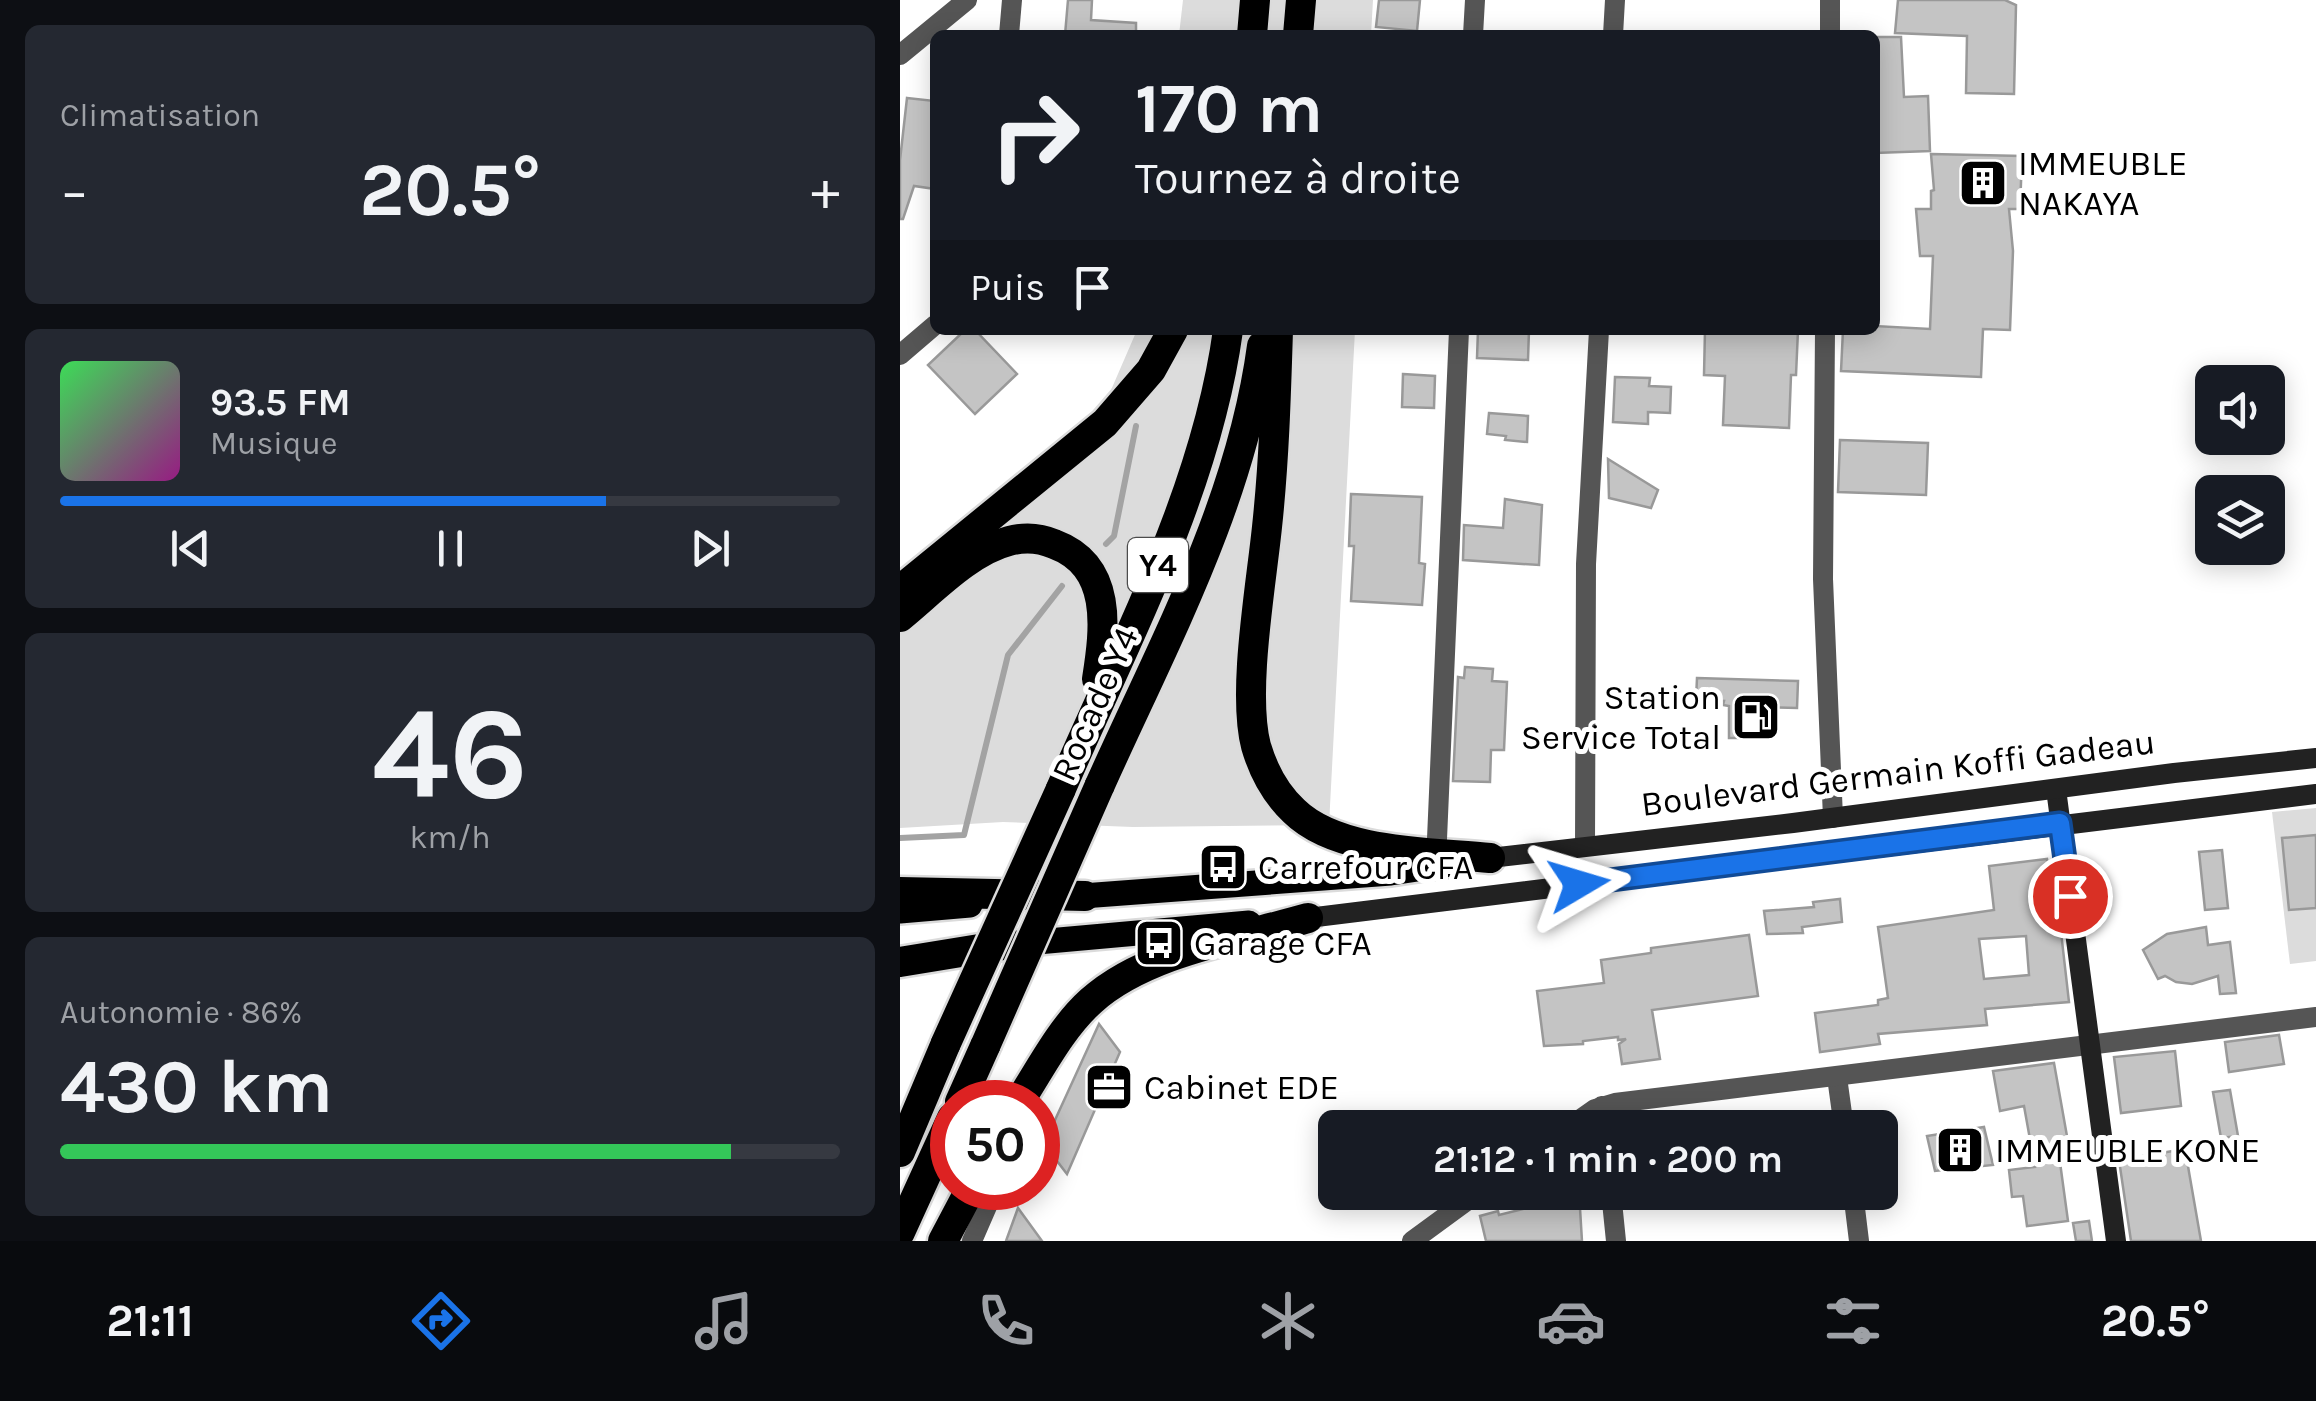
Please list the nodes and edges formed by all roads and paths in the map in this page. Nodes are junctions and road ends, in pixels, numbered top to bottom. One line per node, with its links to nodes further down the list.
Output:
1 (967, 0): 9 (street)
2 (1012, 0): 10 (street)
3 (1255, 0): 11 (highway)
4 (1301, 0): 12 (highway)
5 (1475, 0): 13 (street)
6 (1615, 0): 14 (street)
7 (1830, 0): 15 (street)
8 (930, 30): 16 (street)
9 (930, 30)
10 (1009, 30)
11 (1252, 30)
12 (1298, 30)
13 (1474, 30)
14 (1613, 30)
15 (1830, 30)
16 (900, 55)
17 (930, 329): 25 (street)
18 (1170, 335): 26 (highway)
19 (1227, 335): 28 (highway, Rocade Y4 / Y4)
20 (1263, 335): 48 (highway, Rocade Y4 / Y4, bridge)
21 (1278, 335): 36 (highway)
22 (1460, 335): 36 (street)
23 (1599, 335): 34 (street)
24 (1826, 335): 32 (street)
25 (900, 355)
26 (900, 590)
27 (900, 617): 28 (highway)
28 (1082, 739): 55 (highway, Rocade Y4 / Y4, bridge)
29 (2316, 758): 30 (main road, Boulevard Germain Koffi Gadeau)
30 (2056, 789): 32 (main road, Boulevard Germain Koffi Gadeau); 33 (main road)
31 (2316, 794): 33 (main road, Boulevard Germain Koffi Gadeau)
32 (1833, 818): 34 (main road, Boulevard Germain Koffi Gadeau)
33 (2060, 823): 40 (main road, Boulevard Germain Koffi Gadeau); 45 (main road)
34 (1585, 846): 35 (main road, Boulevard Germain Koffi Gadeau)
35 (1490, 858): 36 (highway)
36 (1436, 859): 38 (main road)
37 (900, 892): 38 (highway)
38 (1084, 896): 39 (main road)
39 (900, 911)
40 (1308, 918): 41 (main road, Boulevard Germain Koffi Gadeau); 46 (highway)
41 (1010, 944): 42 (main road); 43 (highway)
42 (900, 950)
43 (900, 962)
44 (2316, 1017): 45 (street)
45 (2090, 1045): 47 (street); 68 (main road)
46 (1040, 1070): 49 (highway); 50 (street)
47 (1837, 1077): 51 (street); 54 (street)
48 (970, 1080)
49 (1034, 1080)
50 (1036, 1080)
51 (1602, 1106): 52 (street); 53 (street)
52 (1596, 1110)
53 (1602, 1110)
54 (1842, 1110)
55 (900, 1152)
56 (930, 1166): 62 (highway)
57 (959, 1210): 63 (highway)
58 (986, 1210): 64 (street)
59 (1454, 1210): 65 (street)
60 (1612, 1210): 66 (street)
61 (1856, 1210): 67 (street)
62 (900, 1232)
63 (943, 1241)
64 (972, 1241)
65 (1412, 1241)
66 (1616, 1241)
67 (1860, 1241)
68 (2116, 1241)

